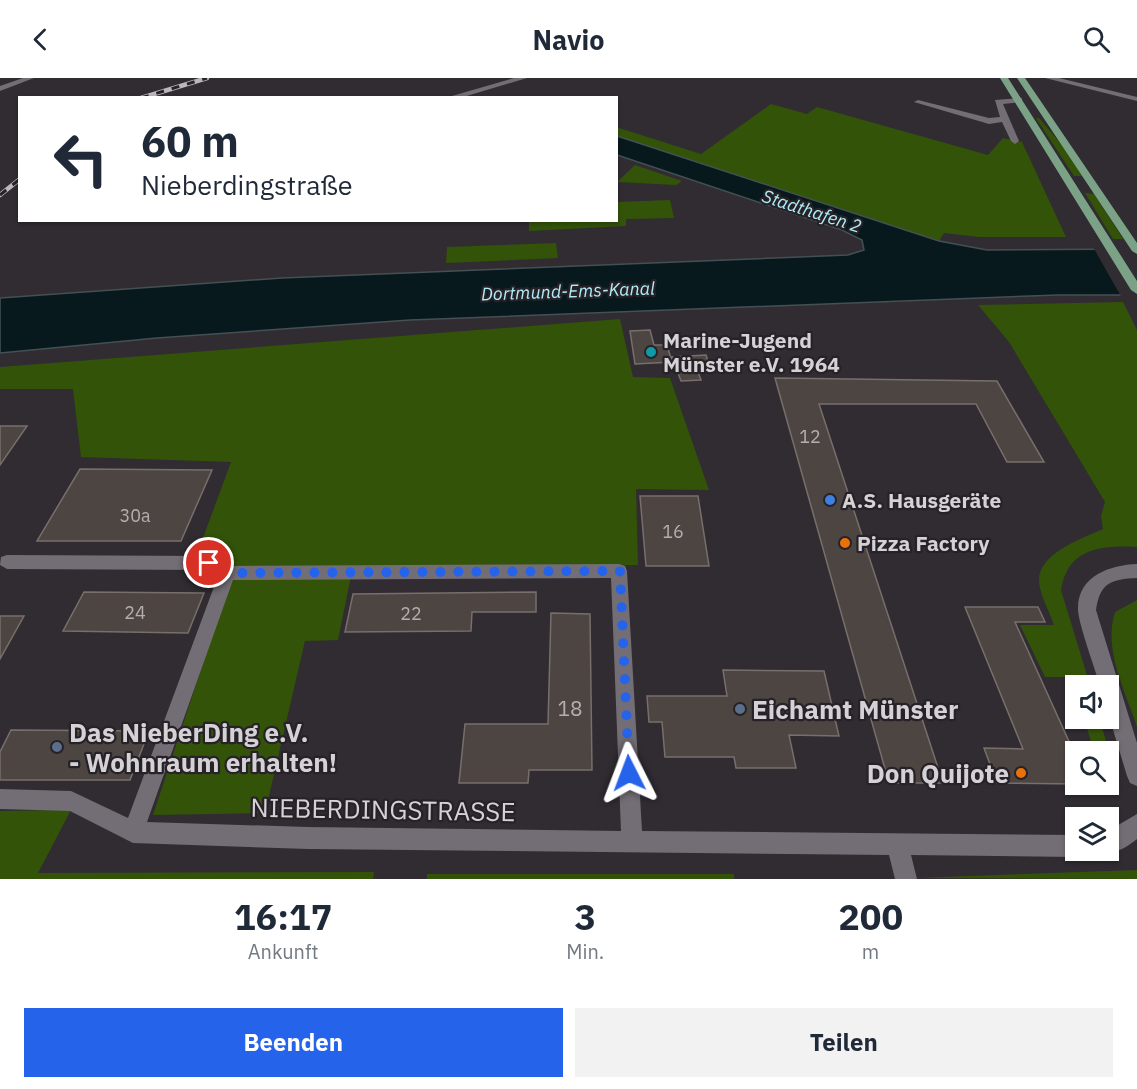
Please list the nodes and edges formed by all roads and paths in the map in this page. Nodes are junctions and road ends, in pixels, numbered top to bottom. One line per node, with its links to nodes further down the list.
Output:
1 (30, 78): 6 (street)
2 (522, 78): 7 (street)
3 (1004, 78): 9 (main road)
4 (1021, 78): 10 (main road)
5 (1049, 78): 8 (street)
6 (0, 89)
7 (456, 96)
8 (1137, 99)
9 (1019, 100): 10 (main road); 12 (street); 15 (main road)
10 (1038, 101): 14 (main road)
11 (918, 102): 12 (street)
12 (1005, 119): 13 (street)
13 (1015, 141)
14 (1137, 251)
15 (1137, 290)
16 (7, 562): 18 (street)
17 (1137, 571): 19 (street)
18 (227, 573): 22 (street); 24 (street)
19 (1137, 776)
20 (0, 799): 22 (street, NIEBERDINGSTRASSE)
21 (1137, 825): 23 (street)
22 (133, 832): 24 (street, NIEBERDINGSTRASSE)
23 (1119, 839)
24 (632, 840): 25 (street, NIEBERDINGSTRASSE)
25 (897, 845): 26 (street, NIEBERDINGSTRASSE); 27 (street)
26 (1065, 846)
27 (906, 879)

